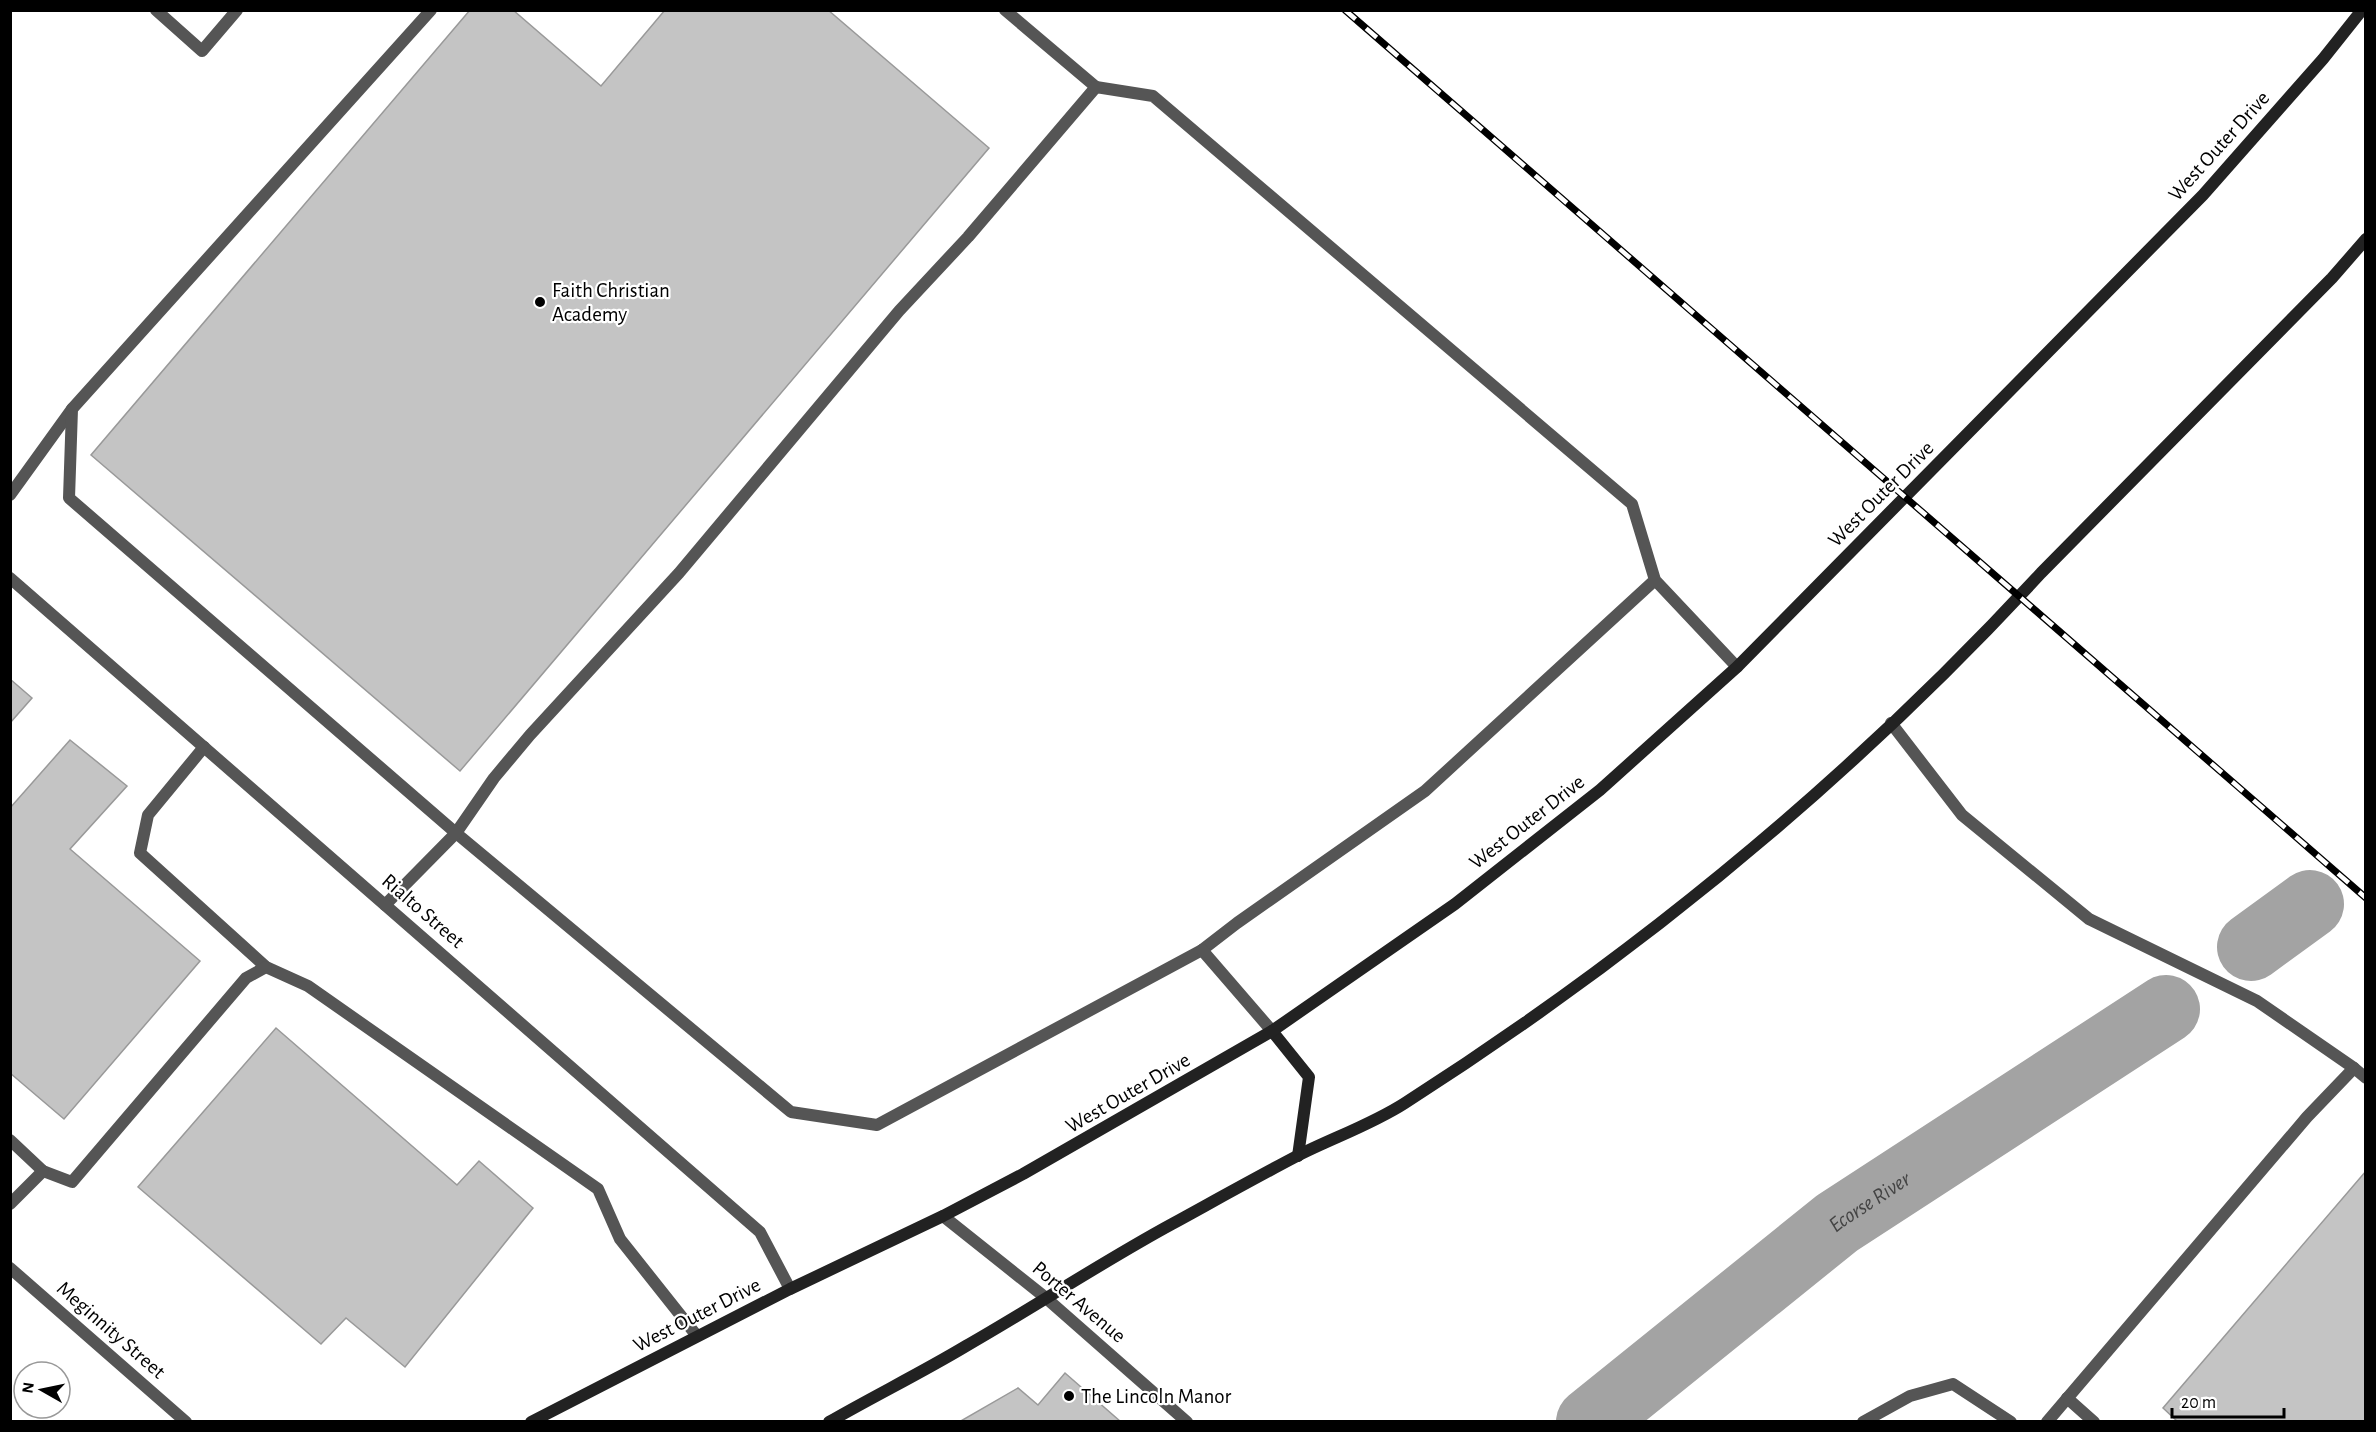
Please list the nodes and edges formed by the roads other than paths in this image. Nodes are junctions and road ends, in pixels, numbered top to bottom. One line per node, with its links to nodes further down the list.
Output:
1 (156, 10): 2 (street)
2 (237, 10)
3 (431, 10): 8 (street)
4 (1005, 10): 6 (street)
5 (2362, 10): 12 (main road, West Outer Drive)
6 (1096, 87): 11 (street); 15 (street)
7 (2366, 239): 13 (main road)
8 (72, 409): 9 (street); 15 (street)
9 (10, 495)
10 (10, 578): 14 (street, Rialto Street)
11 (1655, 580): 12 (street); 17 (street)
12 (1737, 667): 19 (main road, West Outer Drive)
13 (1891, 723): 20 (street); 23 (main road)
14 (204, 747): 16 (street, Rialto Street); 18 (street)
15 (456, 833): 16 (street); 17 (street)
16 (386, 905): 28 (street, Rialto Street)
17 (1202, 950): 19 (street)
18 (266, 967): 24 (street); 30 (street)
19 (1272, 1031): 23 (main road); 26 (main road, West Outer Drive)
20 (2354, 1068): 21 (street); 31 (street)
21 (2366, 1078)
22 (10, 1140): 24 (street)
23 (1298, 1156): 29 (main road)
24 (43, 1171): 25 (street)
25 (10, 1204)
26 (943, 1216): 28 (main road, West Outer Drive); 29 (street, Porter Avenue)
27 (10, 1268): 32 (street, Meginnity Street)
28 (790, 1289): 30 (main road, West Outer Drive)
29 (1046, 1298): 34 (main road); 35 (street, Porter Avenue)
30 (697, 1336): 33 (main road, West Outer Drive)
31 (2067, 1398): 38 (street); 39 (street)
32 (186, 1422)
33 (531, 1422)
34 (829, 1422)
35 (1187, 1422)
36 (1863, 1422): 37 (street)
37 (2011, 1422)
38 (2047, 1422)
39 (2094, 1422)

